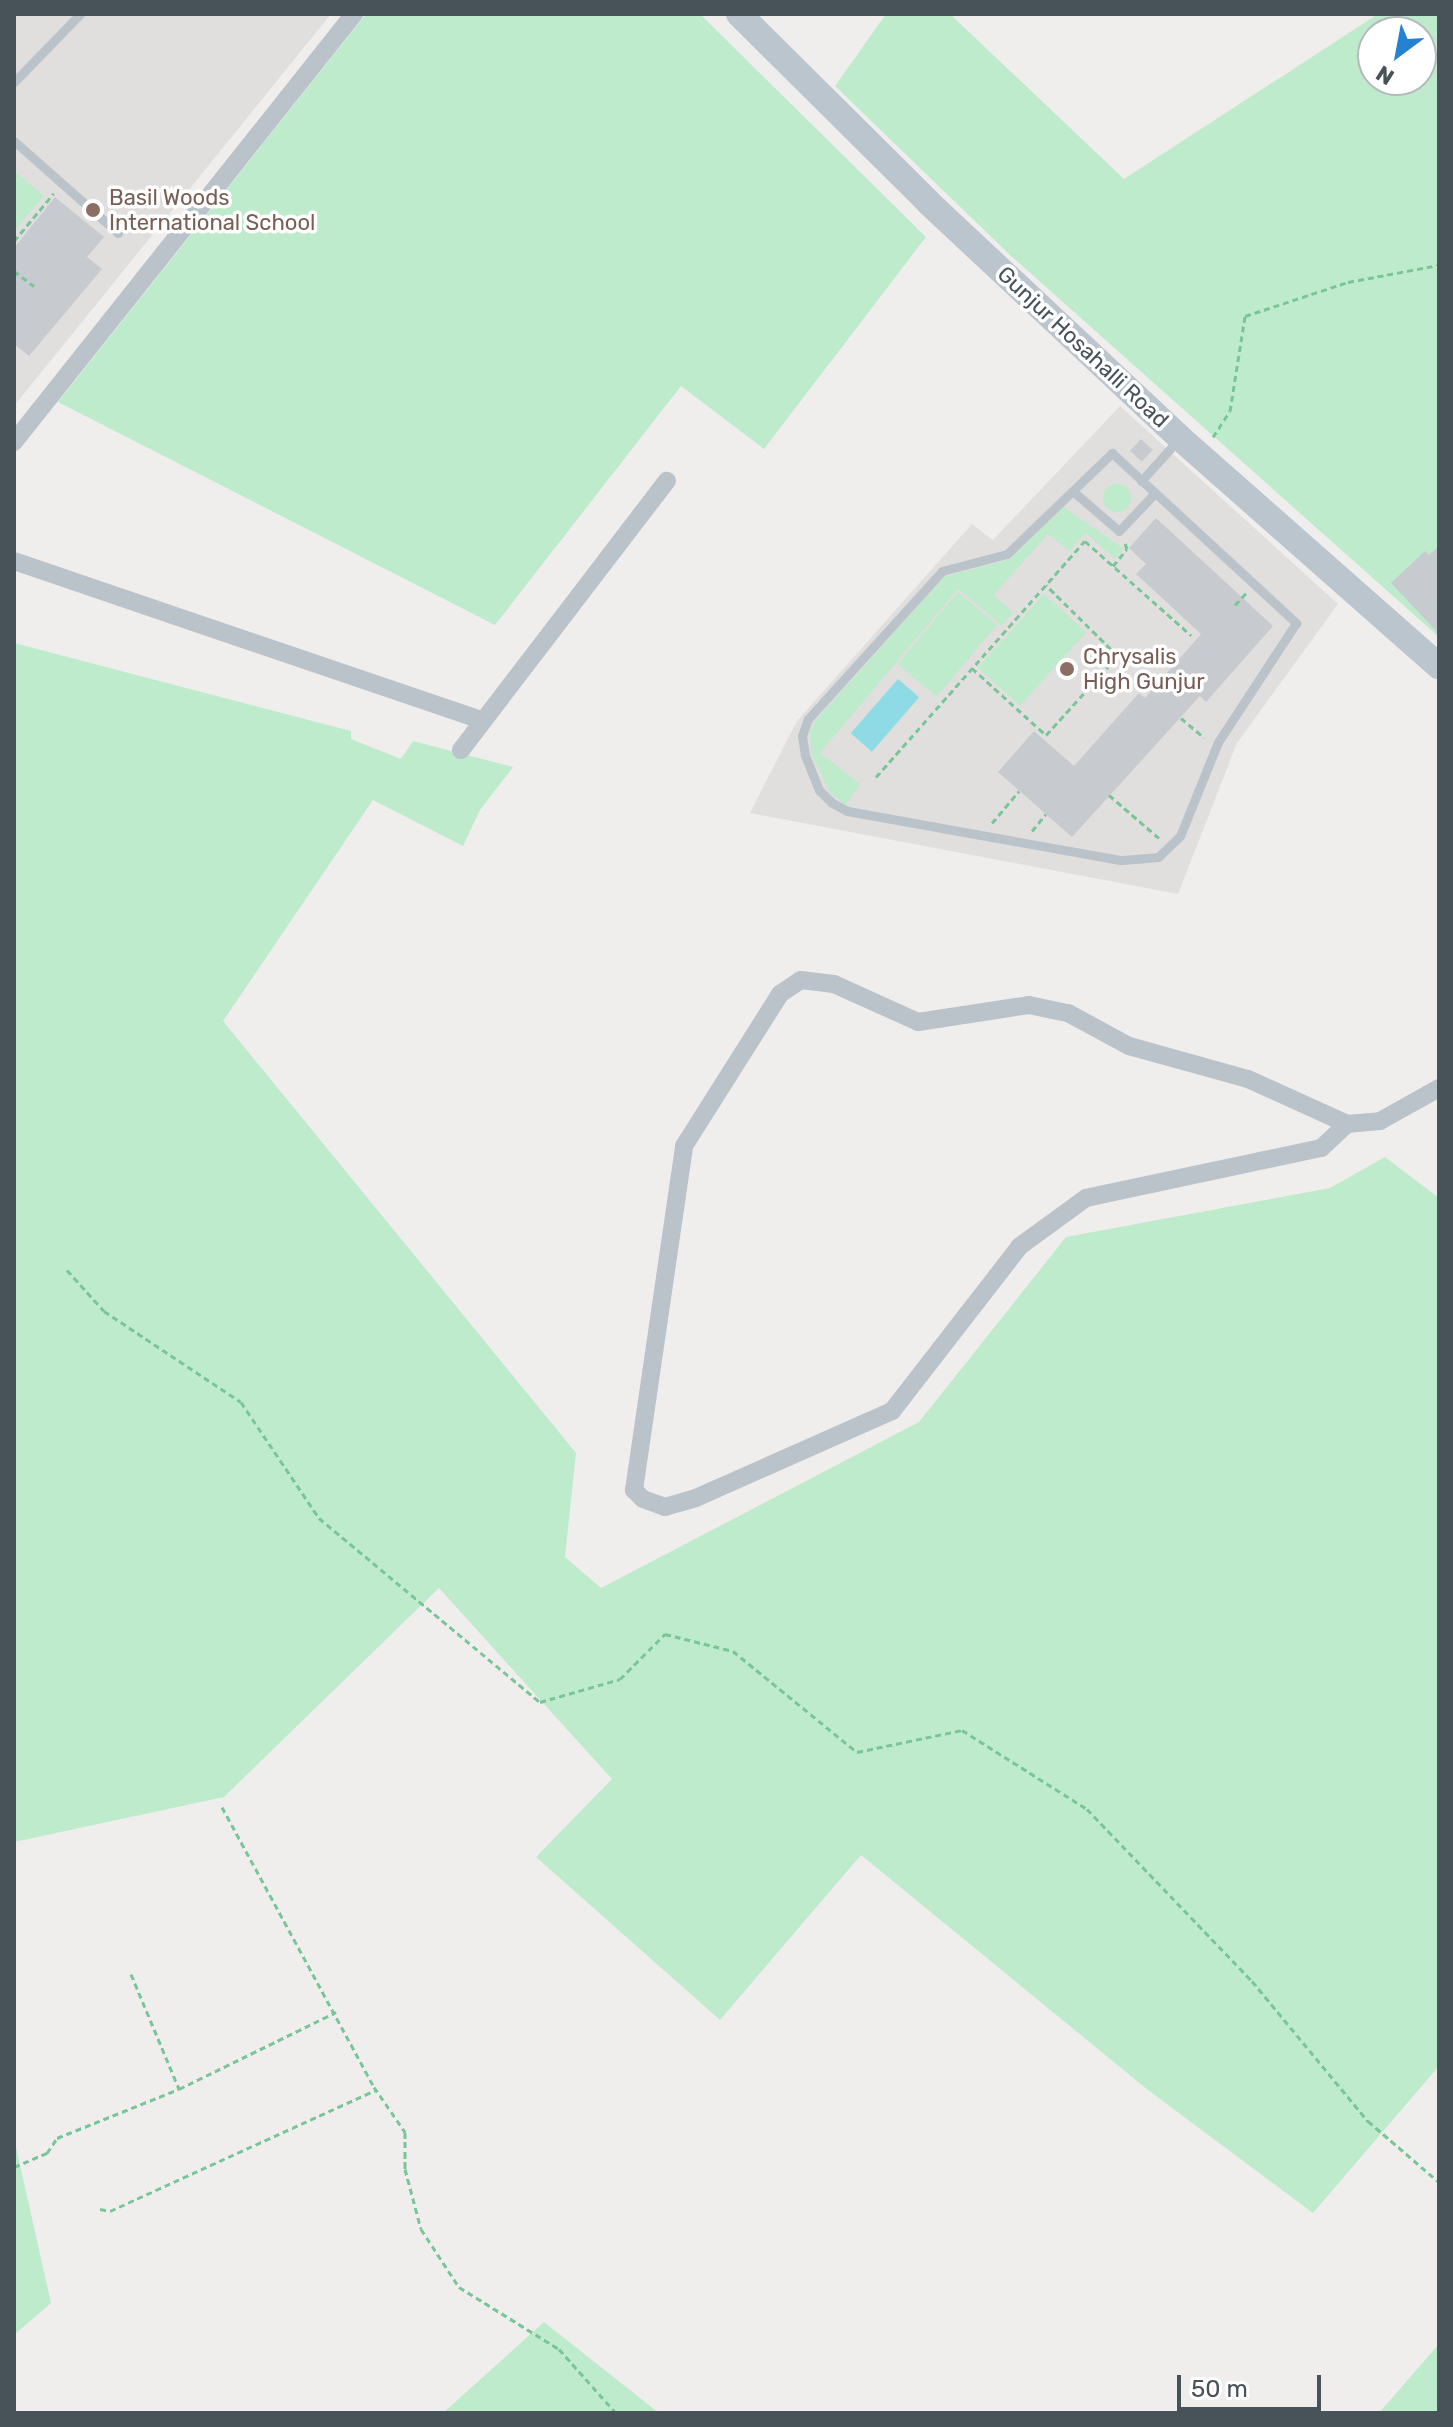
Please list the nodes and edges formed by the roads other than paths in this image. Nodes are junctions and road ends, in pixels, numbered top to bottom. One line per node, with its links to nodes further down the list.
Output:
1 (80, 14): 4 (lane)
2 (354, 14): 8 (street)
3 (739, 14): 7 (street, Gunjur Hosahalli Road)
4 (14, 82)
5 (14, 141): 6 (lane)
6 (118, 233)
7 (1180, 438): 10 (lane); 14 (street, Gunjur Hosahalli Road)
8 (14, 442)
9 (667, 481): 15 (street)
10 (1141, 481): 11 (lane); 12 (lane)
11 (1075, 493): 12 (lane); 12 (lane)
12 (1154, 494)
13 (14, 561): 15 (street)
14 (1439, 666)
15 (480, 720): 16 (street)
16 (461, 750)
17 (1439, 1088): 18 (street)
18 (1347, 1124): 18 (street)

